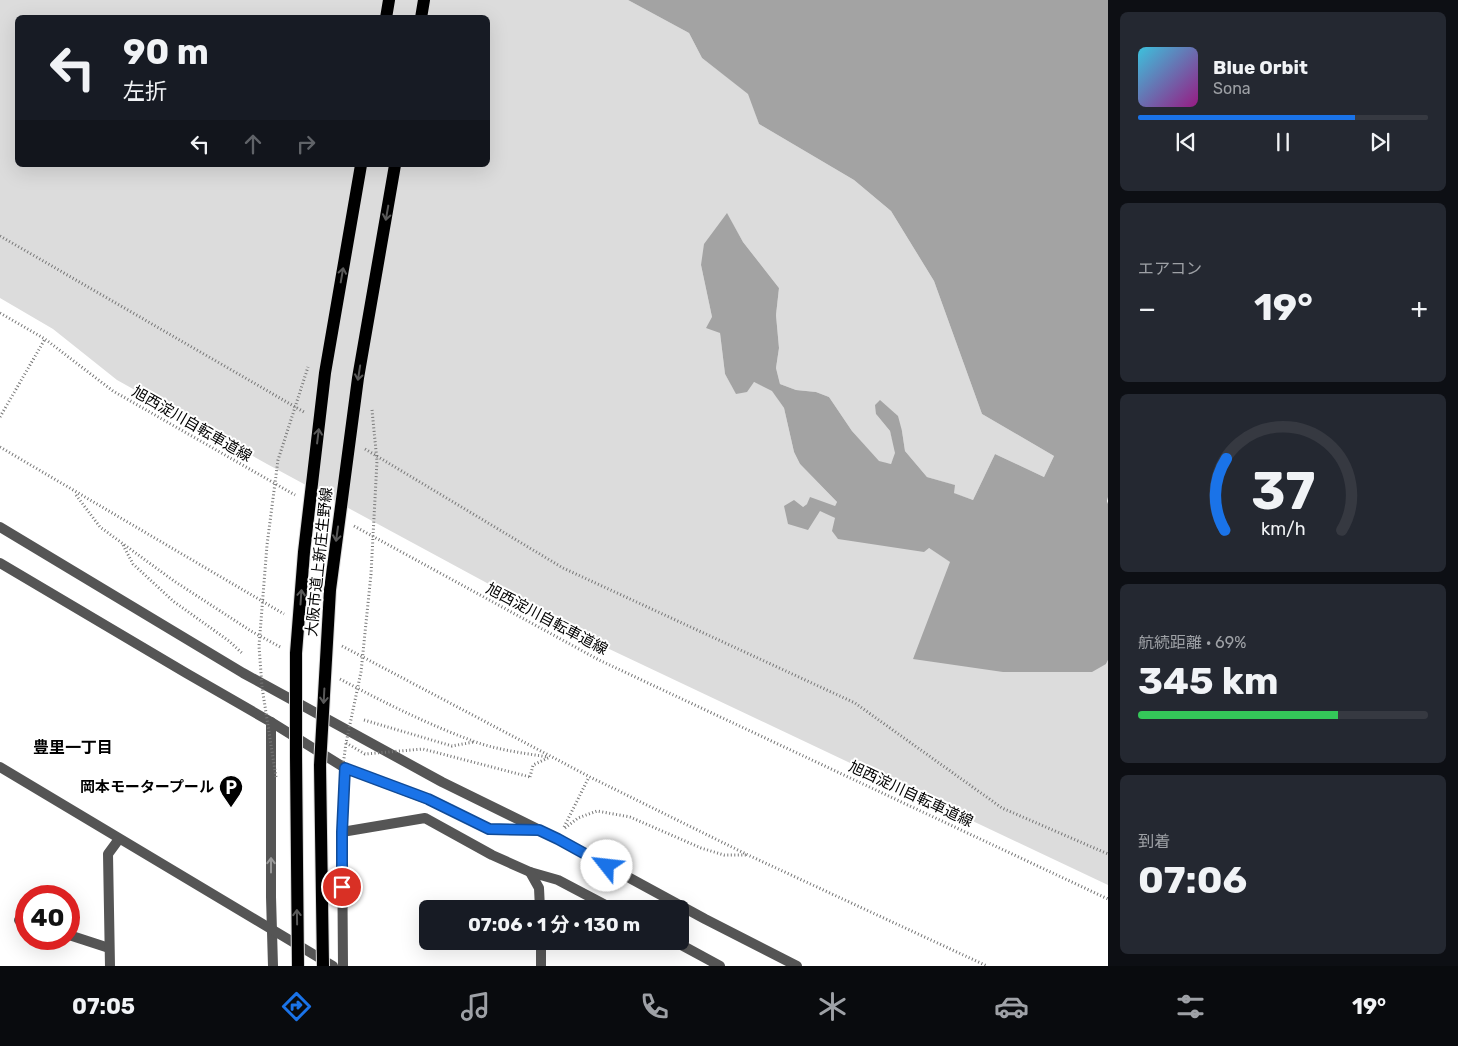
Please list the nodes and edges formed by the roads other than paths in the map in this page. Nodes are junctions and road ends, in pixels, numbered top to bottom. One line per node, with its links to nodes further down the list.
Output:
1 (389, 0): 3 (main road)
2 (424, 0): 4 (main road)
3 (386, 15)
4 (422, 15)
5 (361, 167): 25 (main road, 大阪市道上新庄生野線, one-way to 5, bridge)
6 (395, 167): 26 (main road, 大阪市道上新庄生野線, one-way to 26, bridge)
7 (0, 528): 12 (street)
8 (0, 564): 9 (street)
9 (271, 722): 11 (street); 18 (street, one-way to 9)
10 (0, 767): 14 (street)
11 (345, 768): 12 (street); 13 (street)
12 (539, 830): 31 (street)
13 (340, 835): 15 (street); 28 (street)
14 (119, 839): 18 (street); 20 (street)
15 (530, 872): 16 (street); 17 (street)
16 (540, 900)
17 (596, 900)
18 (272, 928): 24 (street); 27 (street)
19 (80, 939): 20 (street)
20 (109, 948): 23 (street)
21 (689, 949): 30 (street)
22 (541, 950): 29 (street)
23 (110, 966)
24 (273, 966)
25 (298, 966)
26 (323, 966)
27 (334, 966)
28 (343, 966)
29 (541, 966)
30 (720, 966)
31 (797, 966)

